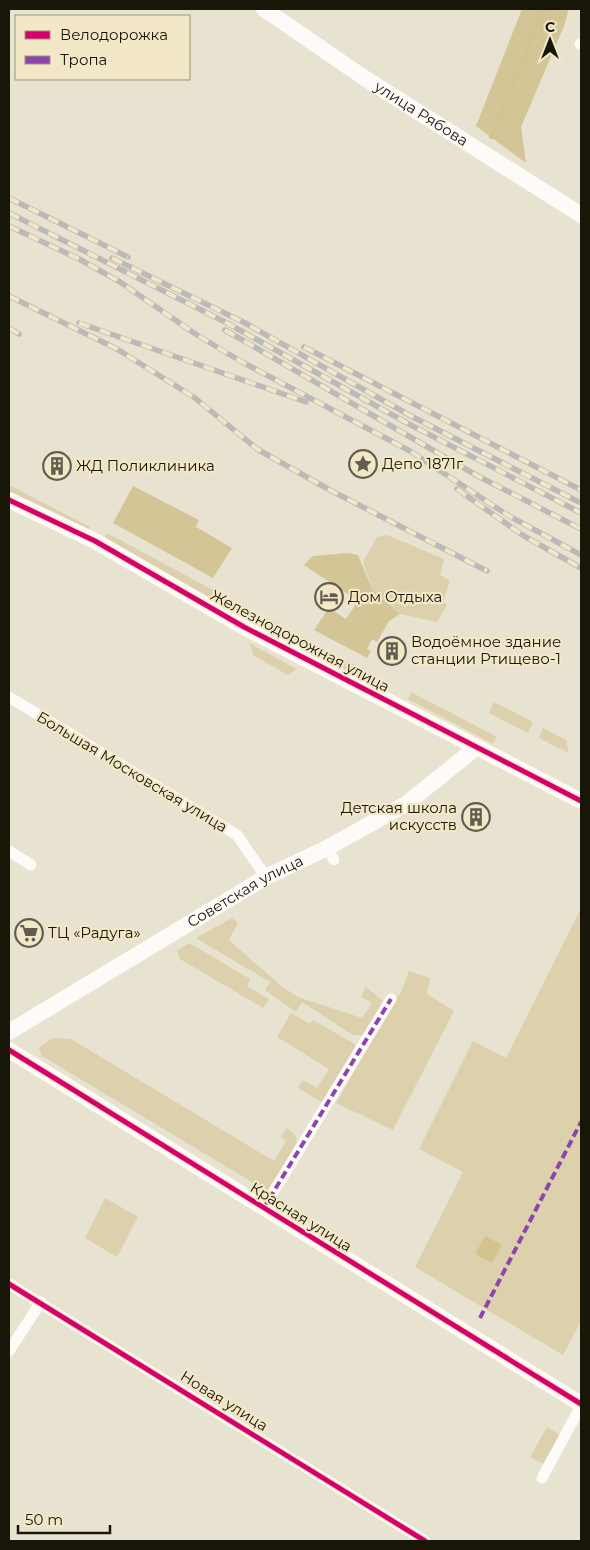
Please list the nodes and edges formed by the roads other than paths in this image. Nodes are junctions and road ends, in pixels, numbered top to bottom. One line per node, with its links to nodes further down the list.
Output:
1 (264, 9): 2 (street, улица Рябова)
2 (581, 215)
3 (9, 500): 5 (street, Железнодорожная улица)
4 (9, 697): 9 (street, Большая Московская улица)
5 (477, 747): 6 (street, Железнодорожная улица); 9 (street, Советская улица)
6 (581, 801)
7 (9, 851): 8 (street)
8 (31, 865)
9 (266, 877): 11 (street, Советская улица)
10 (391, 999): 13 (street, Красная улица)
11 (9, 1032)
12 (9, 1050): 13 (street, Красная улица)
13 (263, 1209): 17 (street, Красная улица)
14 (9, 1284): 15 (street, Новая улица)
15 (41, 1302): 16 (street); 19 (street, Новая улица)
16 (9, 1351)
17 (581, 1405): 18 (street, Красная улица)
18 (542, 1478)
19 (425, 1541)

